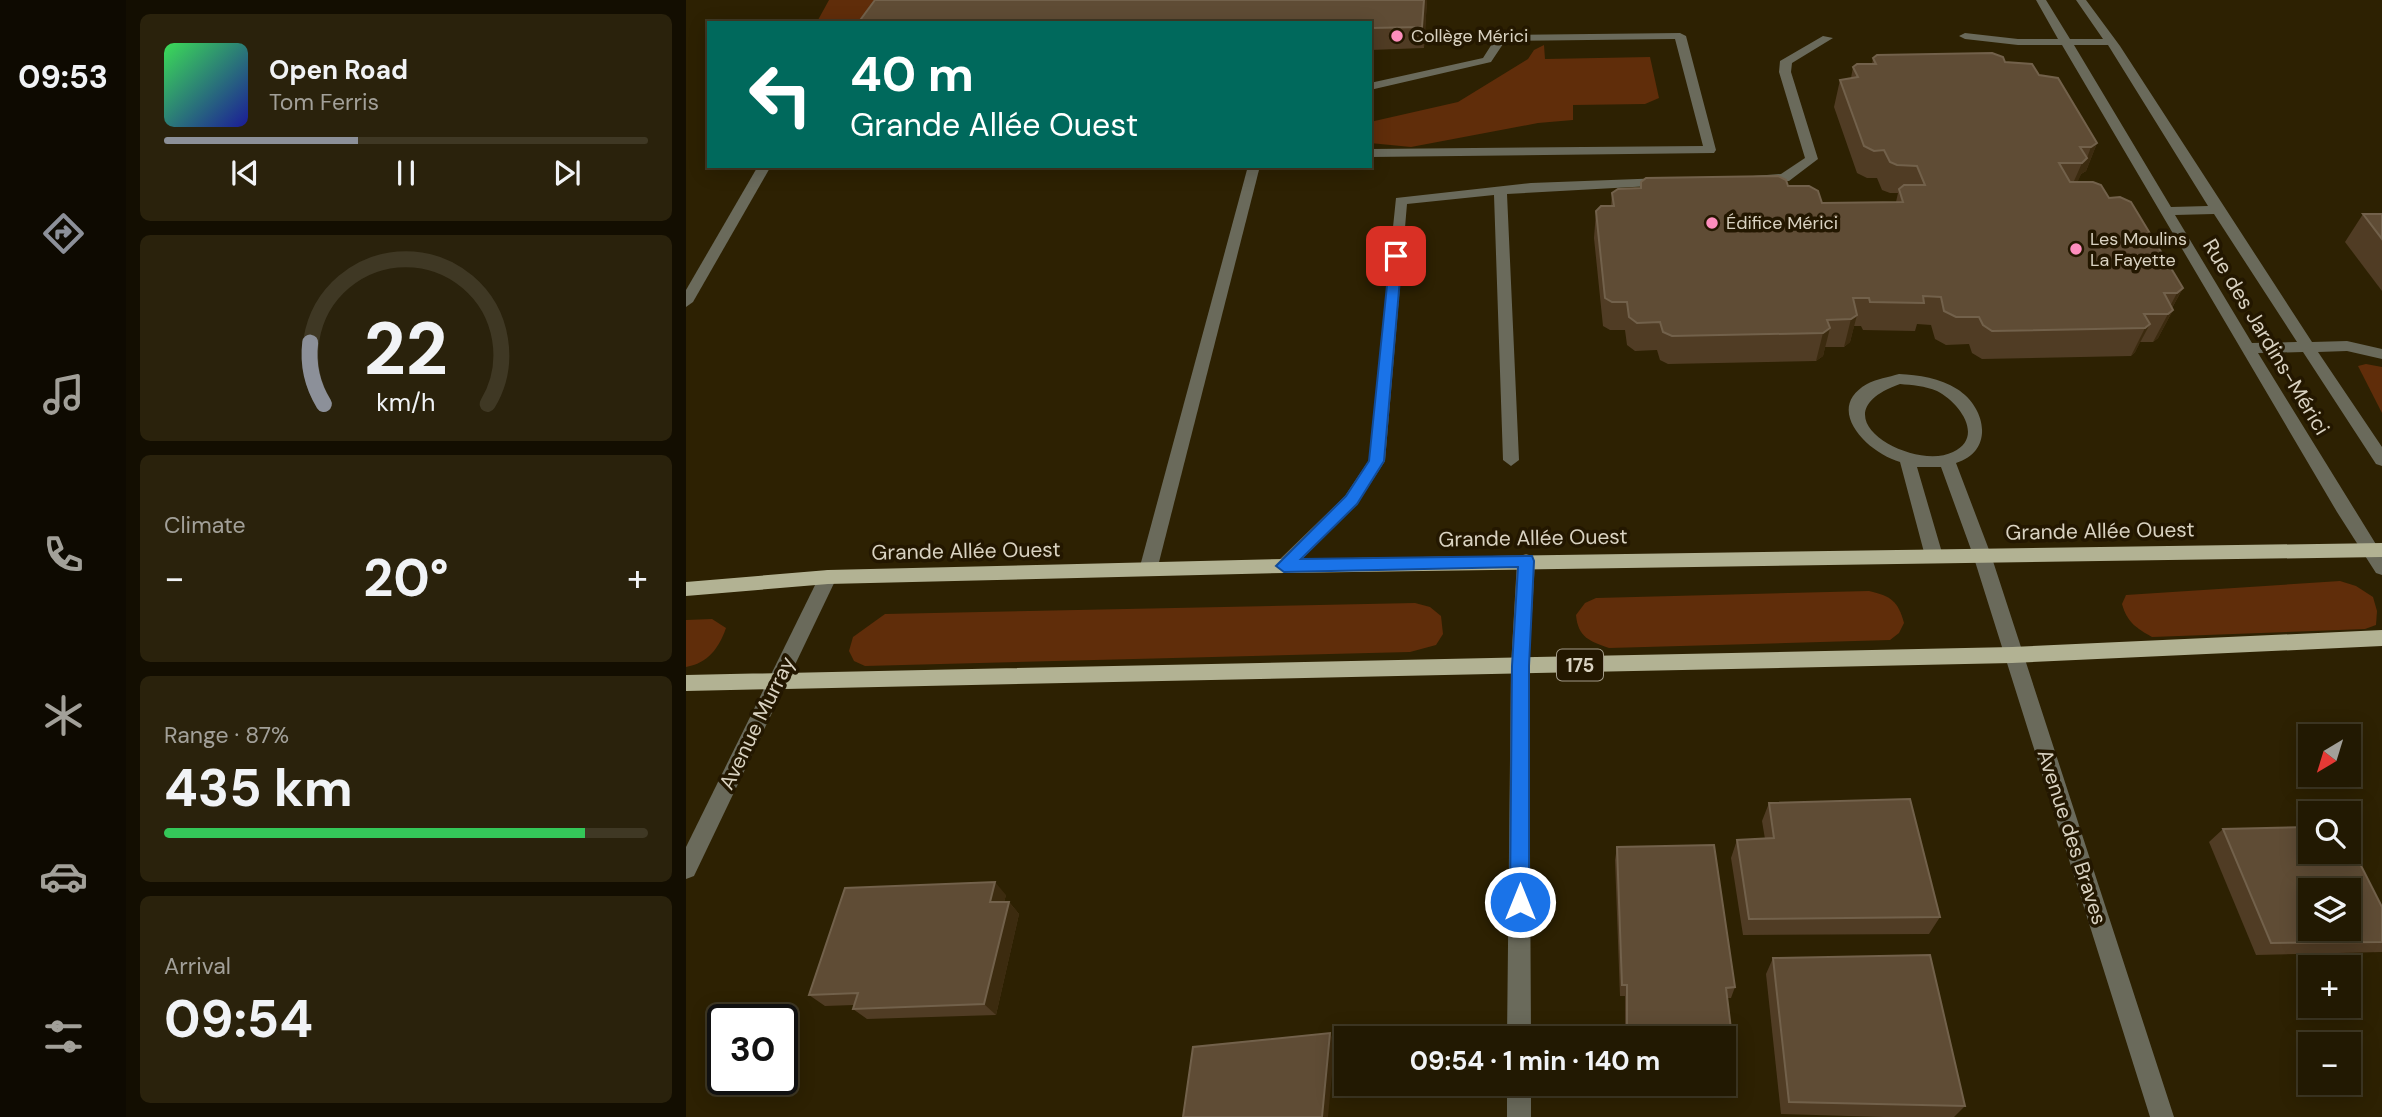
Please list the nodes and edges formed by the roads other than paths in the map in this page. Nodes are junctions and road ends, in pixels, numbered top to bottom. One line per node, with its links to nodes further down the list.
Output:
1 (2041, 0): 5 (street, Rue des Jardins-Mérici)
2 (2081, 0): 6 (street, Rue des Jardins-Mérici)
3 (1965, 36): 5 (street)
4 (1827, 38): 11 (street)
5 (2067, 43): 6 (street); 15 (street, Rue des Jardins-Mérici)
6 (2111, 43): 14 (street, Rue des Jardins-Mérici)
7 (1372, 87): 8 (street)
8 (1372, 153)
9 (764, 168): 16 (street)
10 (1253, 168): 30 (street)
11 (1742, 180)
12 (1672, 182): 13 (street)
13 (1500, 190): 21 (street); 28 (street)
14 (2217, 210): 15 (street); 17 (street, Rue des Jardins-Mérici)
15 (2167, 211): 18 (street, Rue des Jardins-Mérici)
16 (686, 302)
17 (2307, 346): 18 (street); 19 (street); 20 (street, Rue des Jardins-Mérici)
18 (2248, 348): 24 (street, Rue des Jardins-Mérici)
19 (2382, 354)
20 (2380, 454)
21 (1511, 460)
22 (1907, 460): 23 (street); 23 (street); 26 (street)
23 (1947, 461): 25 (street, Avenue des Braves)
24 (2375, 550): 25 (main road, Grande Allée Ouest); 29 (street, Rue des Jardins-Mérici)
25 (1982, 555): 26 (main road, Grande Allée Ouest); 34 (street, Avenue des Braves)
26 (1934, 556): 27 (main road, Grande Allée Ouest)
27 (1526, 561): 28 (main road, Grande Allée Ouest); 35 (street)
28 (1284, 566): 30 (main road, Grande Allée Ouest)
29 (2382, 568)
30 (1148, 570): 31 (main road, Grande Allée Ouest)
31 (828, 577): 32 (main road, Grande Allée Ouest); 36 (street, Avenue Murray)
32 (686, 589)
33 (2382, 638): 34 (main road, 175)
34 (2012, 655): 35 (main road, 175); 42 (street, Avenue des Braves)
35 (1520, 666): 36 (main road, 175); 39 (street)
36 (779, 680): 37 (main road, 175); 38 (street, Avenue Murray)
37 (686, 683)
38 (686, 869)
39 (1519, 1026)
40 (1519, 1096): 41 (street)
41 (1519, 1117)
42 (2162, 1117)

